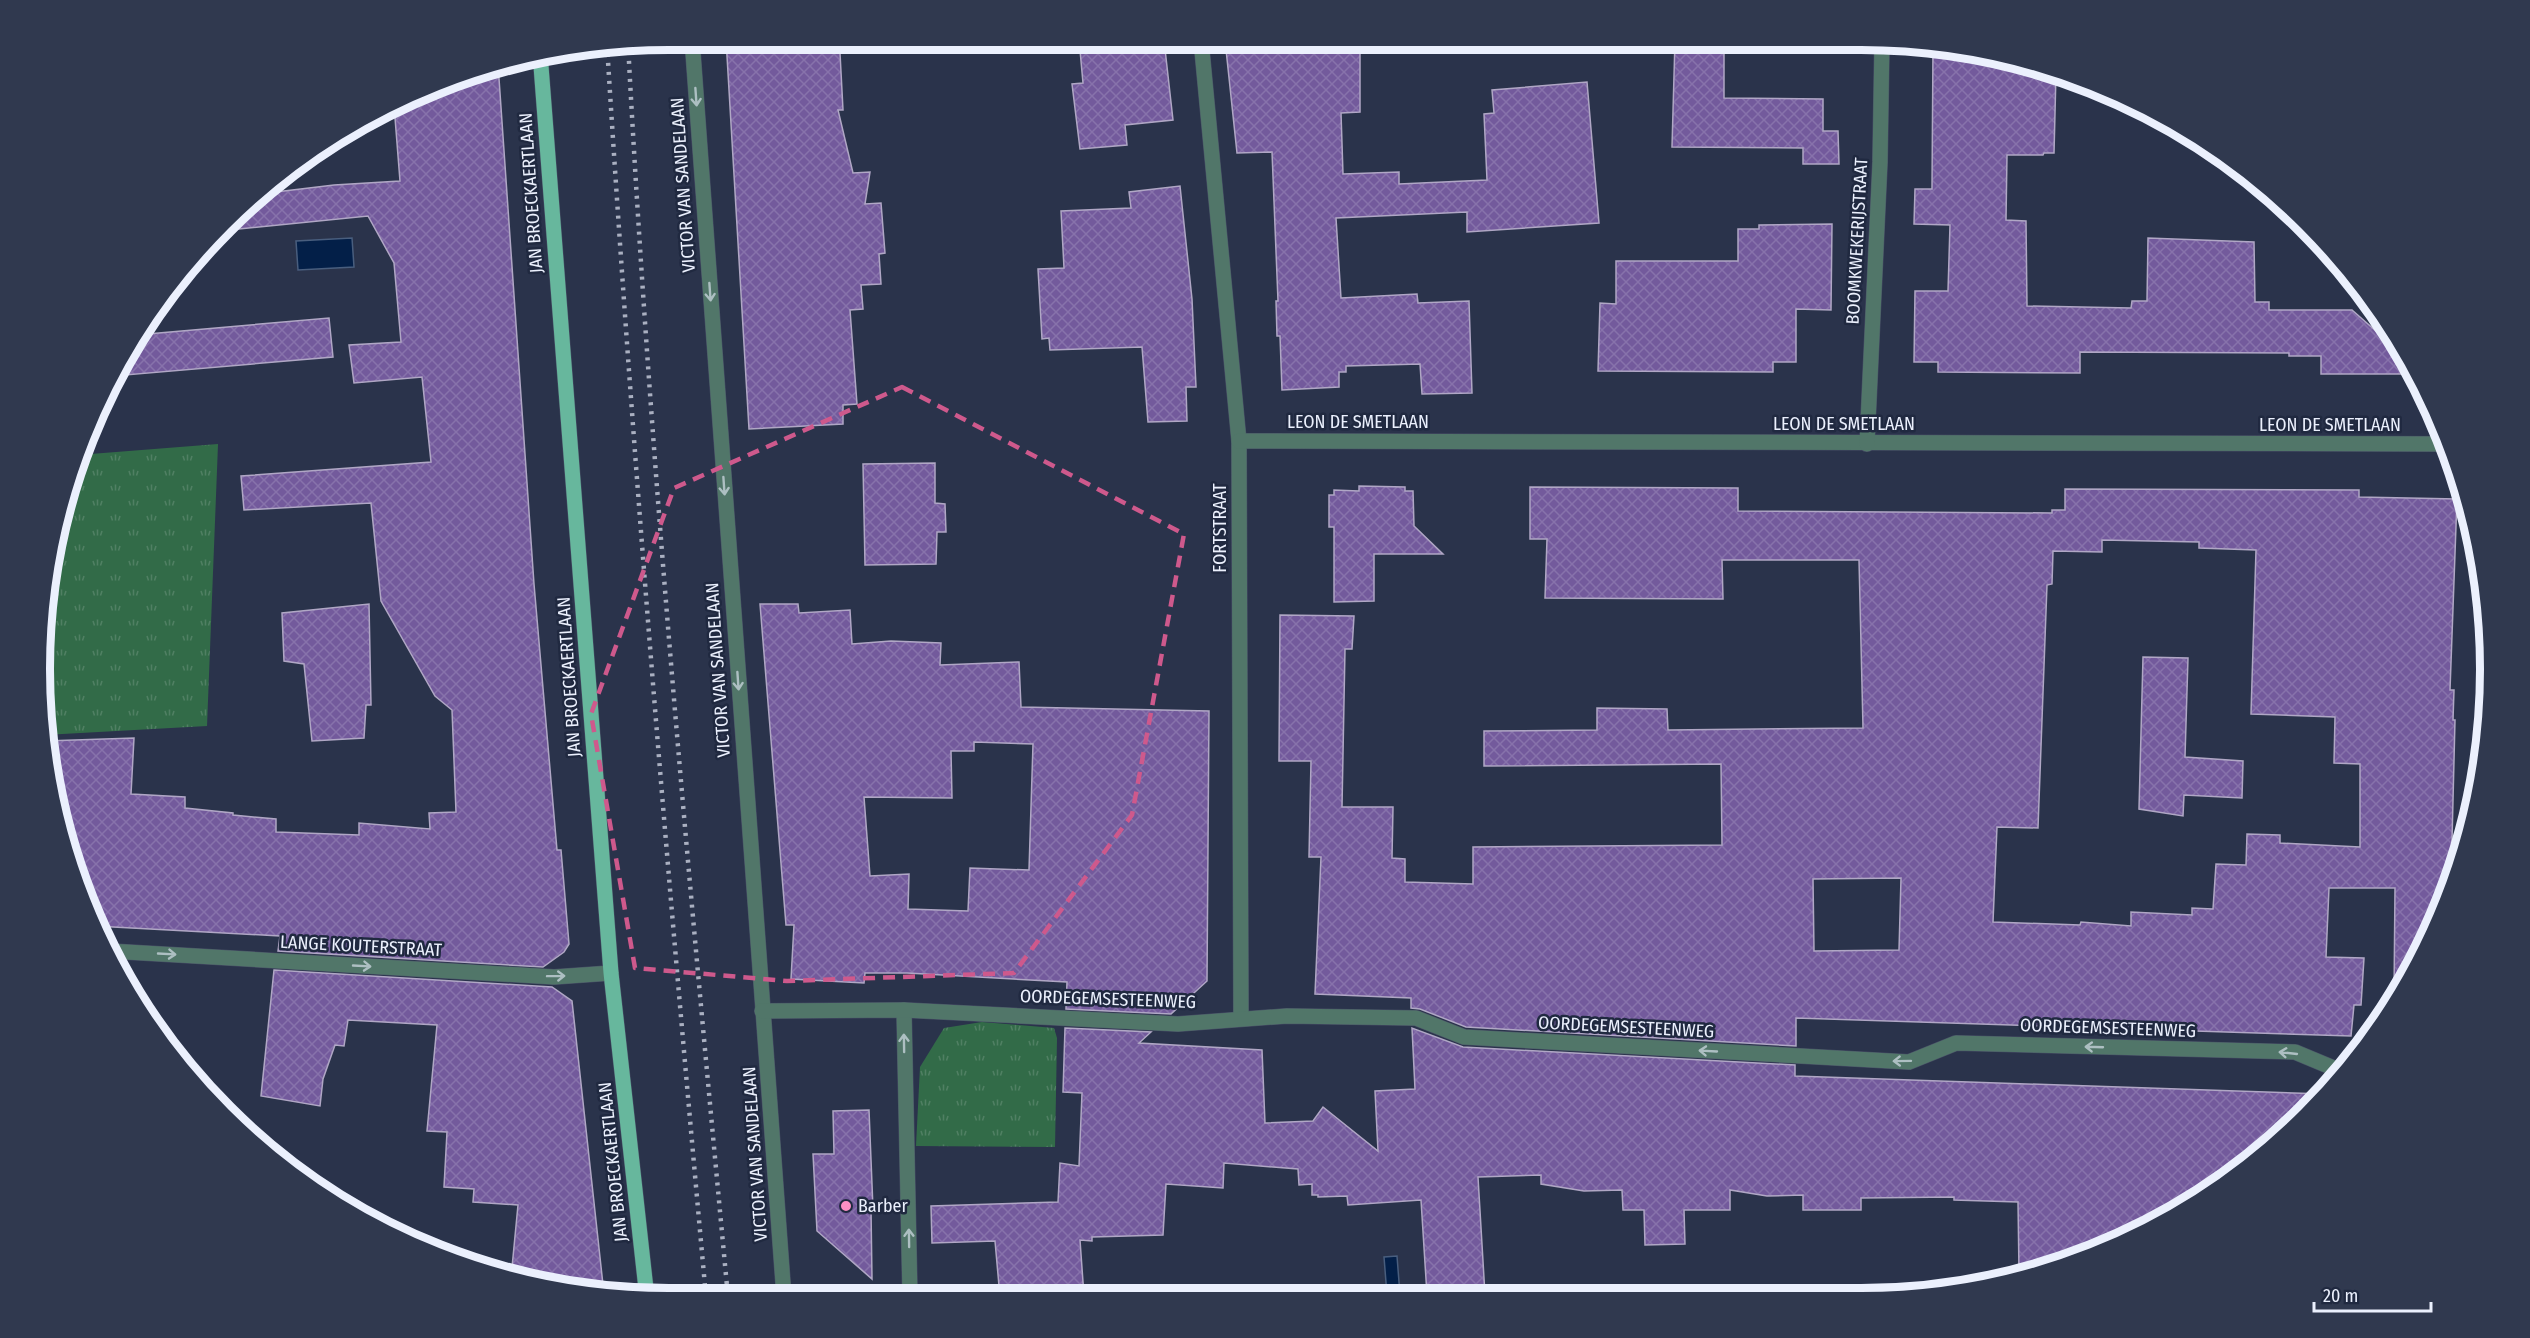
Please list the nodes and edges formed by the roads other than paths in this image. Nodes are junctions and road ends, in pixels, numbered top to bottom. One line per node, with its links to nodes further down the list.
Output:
1 (693, 50): 11 (street, VICTOR VAN SANDELAAN, one-way to 11)
2 (1202, 50): 5 (street, FORTSTRAAT)
3 (1882, 51): 6 (street, BOOMKWEKERIJSTRAAT)
4 (541, 63): 9 (main road, JAN BROECKAERTLAAN)
5 (1239, 441): 6 (street, LEON DE SMETLAAN); 12 (street, FORTSTRAAT)
6 (1867, 444): 7 (street, LEON DE SMETLAAN)
7 (2438, 444)
8 (117, 951): 9 (street, LANGE KOUTERSTRAAT, one-way to 9)
9 (611, 973): 14 (main road, JAN BROECKAERTLAAN)
10 (903, 1010): 11 (street, OORDEGEMSESTEENWEG); 12 (street, OORDEGEMSESTEENWEG); 16 (street, one-way to 10)
11 (762, 1011): 15 (street, VICTOR VAN SANDELAAN)
12 (1241, 1018): 13 (street, OORDEGEMSESTEENWEG, one-way to 12)
13 (2334, 1068)
14 (645, 1287)
15 (783, 1288)
16 (910, 1288)

